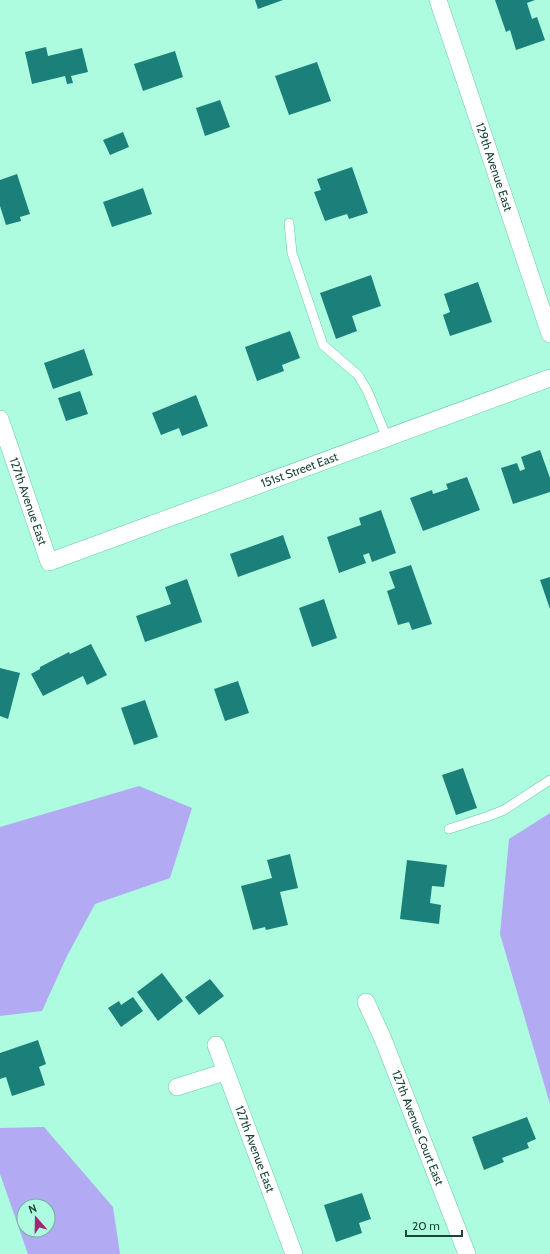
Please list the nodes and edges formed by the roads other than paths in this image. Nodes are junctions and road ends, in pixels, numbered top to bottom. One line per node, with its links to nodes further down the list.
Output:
1 (438, 0): 3 (street, 129th Avenue East)
2 (289, 223): 6 (lane)
3 (550, 334)
4 (550, 378): 6 (street, 151st Street East)
5 (0, 419): 7 (street, 127th Avenue East)
6 (387, 438): 7 (street, 151st Street East)
7 (48, 562)
8 (550, 780): 9 (lane)
9 (449, 829)
10 (366, 1002): 15 (street, 127th Avenue Court East)
11 (216, 1045): 12 (street, 127th Avenue East)
12 (225, 1072): 13 (street); 14 (street, 127th Avenue East)
13 (177, 1087)
14 (294, 1254)
15 (467, 1254)

